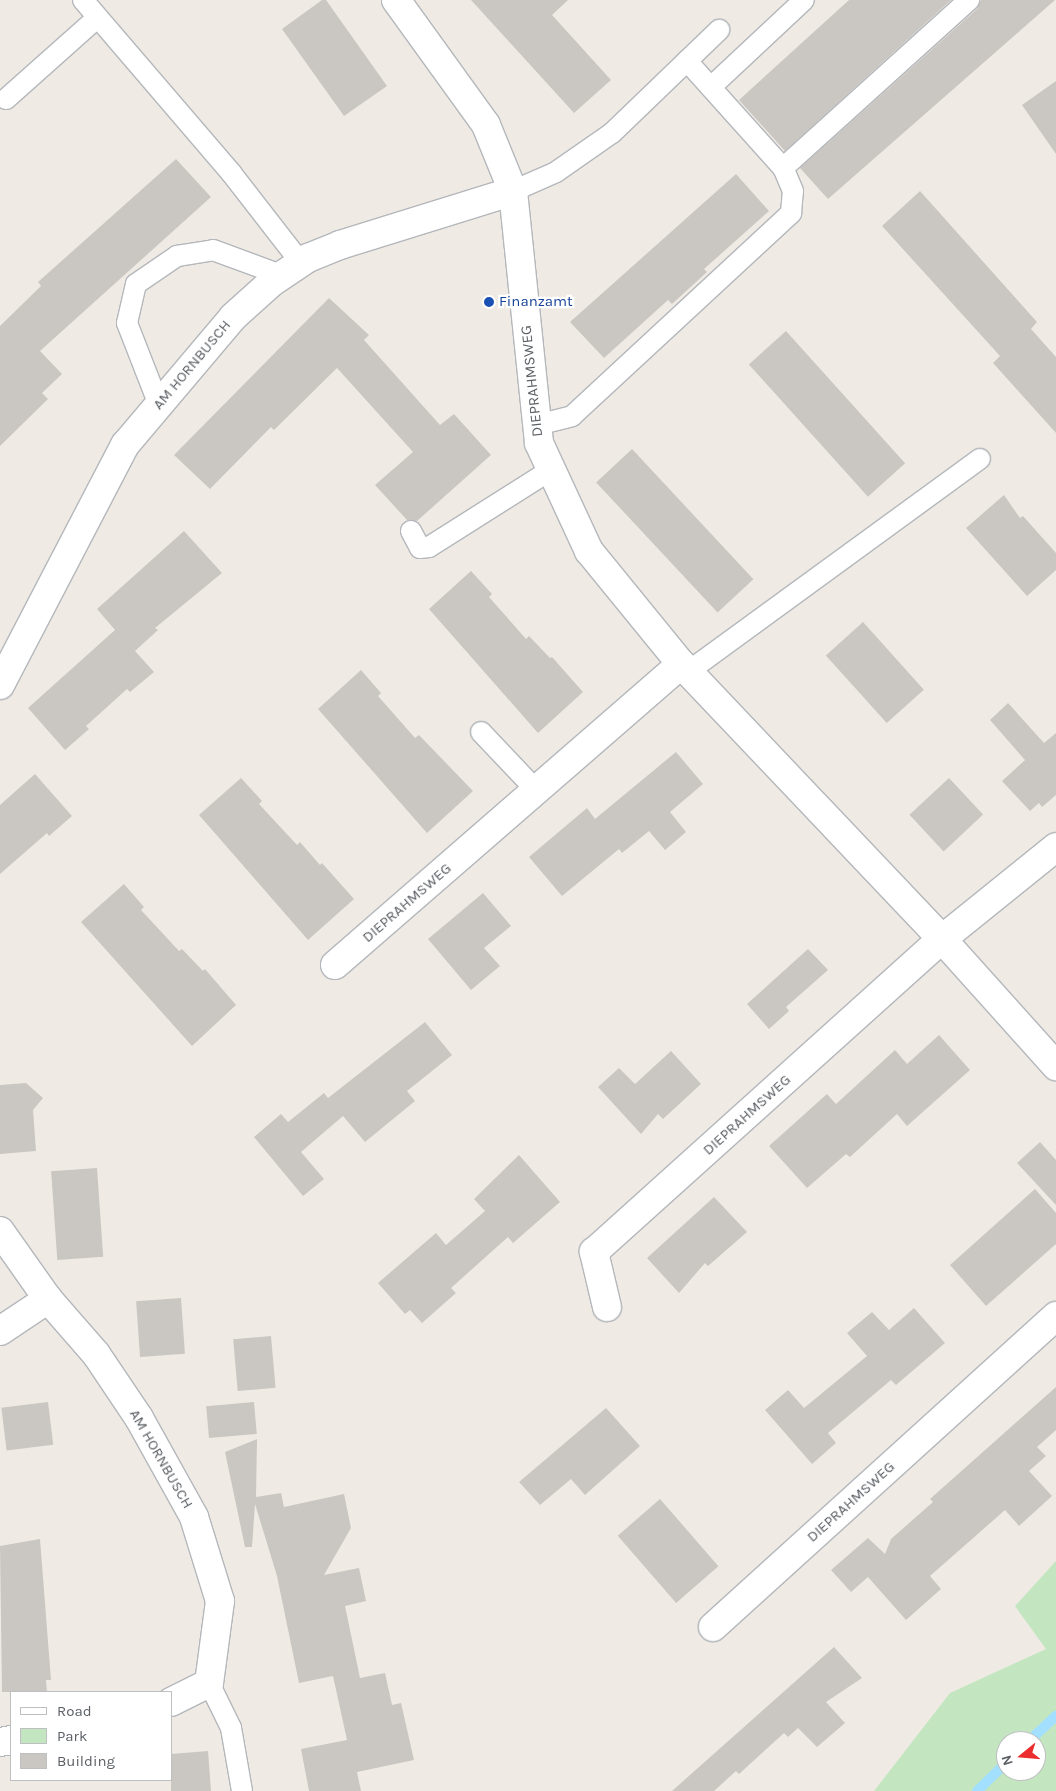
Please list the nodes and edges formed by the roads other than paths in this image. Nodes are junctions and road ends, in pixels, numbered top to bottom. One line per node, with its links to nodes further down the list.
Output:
1 (84, 0): 5 (lane)
2 (396, 0): 11 (street, DIEPRAHMSWEG)
3 (804, 0): 8 (lane)
4 (969, 0): 10 (lane)
5 (97, 18): 9 (lane); 12 (lane)
6 (719, 30): 7 (lane)
7 (687, 61): 8 (lane); 11 (lane)
8 (710, 88): 10 (lane)
9 (6, 99)
10 (783, 168): 14 (lane)
11 (513, 191): 12 (street, AM HORNBUSCH); 14 (street, DIEPRAHMSWEG)
12 (291, 269): 13 (street, AM HORNBUSCH); 13 (lane)
13 (158, 405): 19 (street, AM HORNBUSCH)
14 (537, 425): 16 (street, DIEPRAHMSWEG)
15 (980, 459): 18 (lane)
16 (551, 470): 17 (lane); 18 (street, DIEPRAHMSWEG)
17 (411, 531)
18 (685, 667): 21 (street, DIEPRAHMSWEG); 23 (street, DIEPRAHMSWEG)
19 (0, 685)
20 (481, 732): 21 (lane)
21 (536, 790): 24 (street, DIEPRAHMSWEG)
22 (1056, 847): 23 (street, DIEPRAHMSWEG)
23 (942, 939): 25 (street, DIEPRAHMSWEG); 28 (street, DIEPRAHMSWEG)
24 (335, 965)
25 (1056, 1066)
26 (0, 1231): 27 (street, AM HORNBUSCH)
27 (48, 1299): 30 (street); 32 (street, AM HORNBUSCH)
28 (607, 1308)
29 (1056, 1316): 31 (street, DIEPRAHMSWEG)
30 (0, 1331)
31 (713, 1627)
32 (209, 1683): 33 (street); 34 (lane)
33 (172, 1702)
34 (242, 1791)

